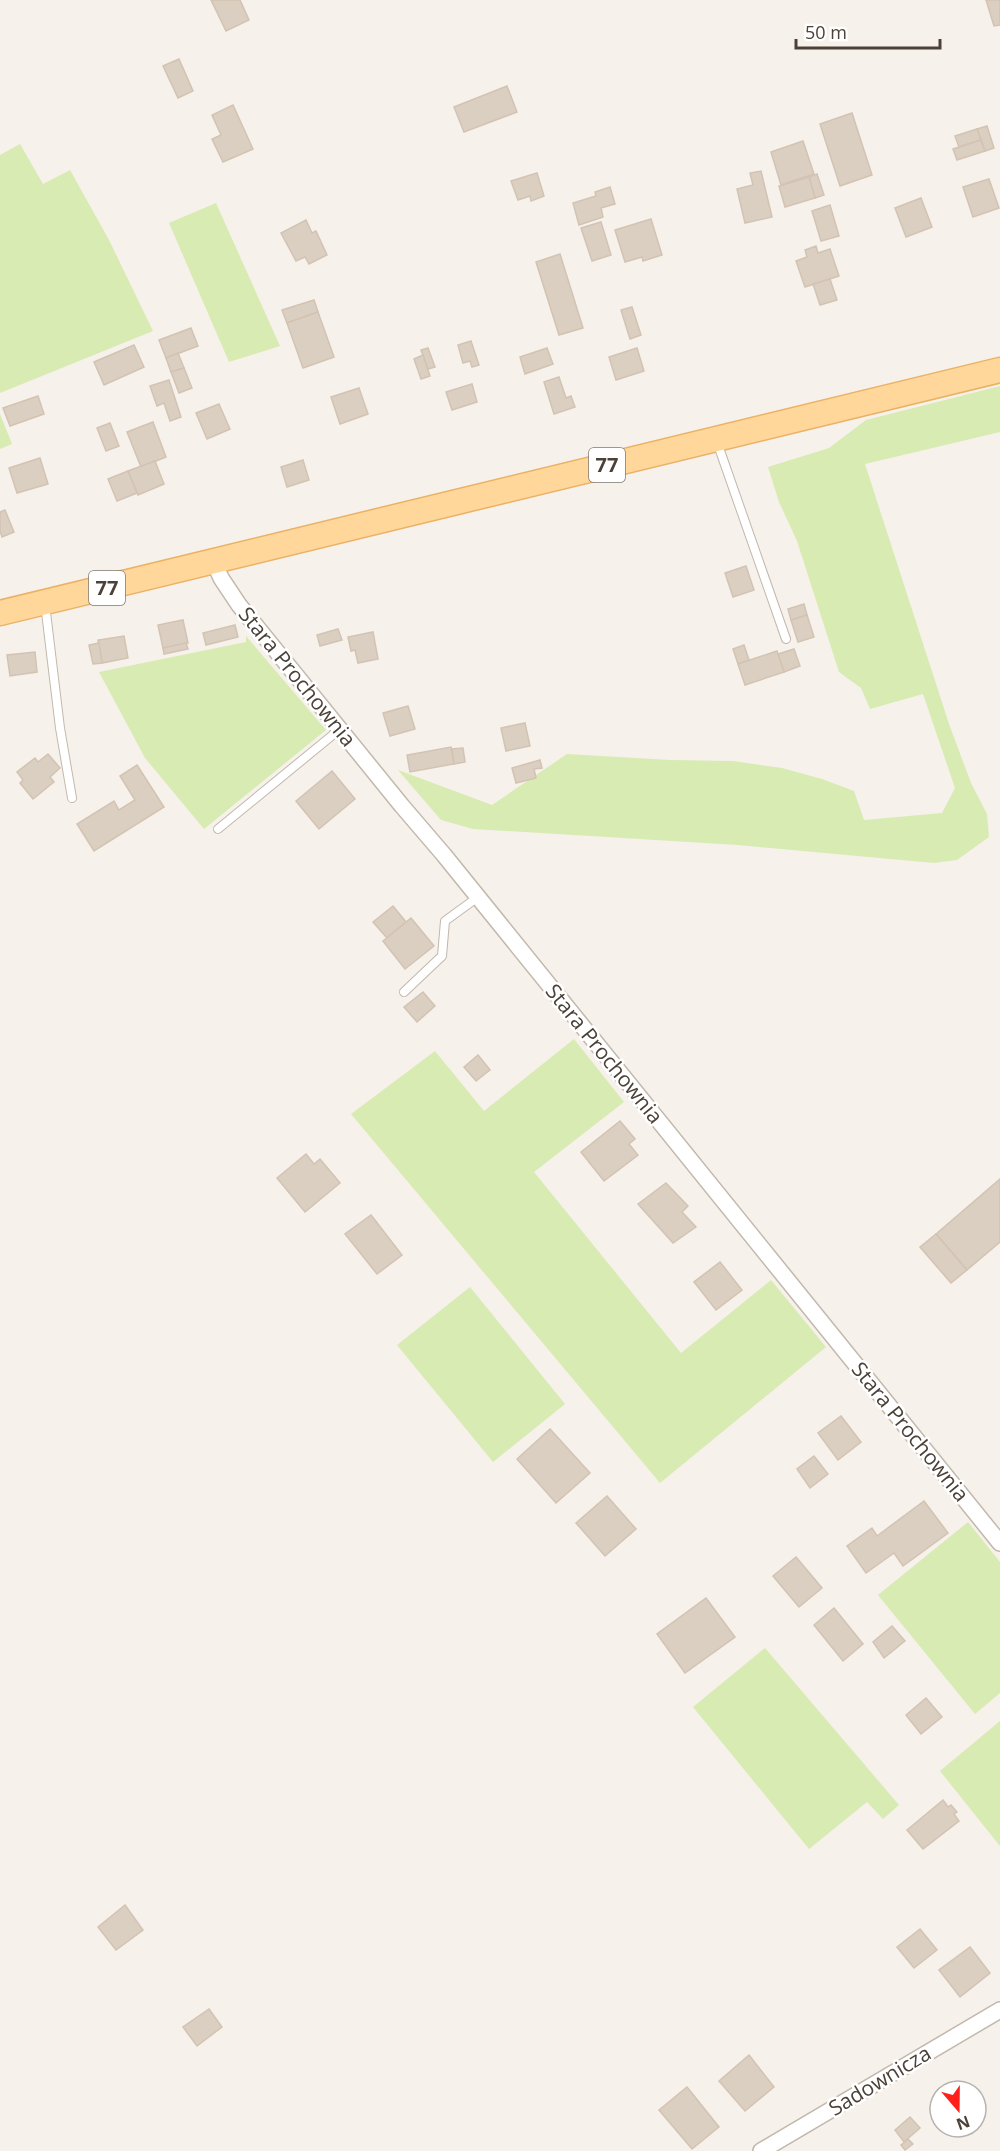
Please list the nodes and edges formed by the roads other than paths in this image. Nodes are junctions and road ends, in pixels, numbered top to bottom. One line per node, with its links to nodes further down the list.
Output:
1 (1000, 370): 2 (main road, 77)
2 (716, 438): 3 (main road, 77); 6 (lane)
3 (214, 562): 4 (main road, 77); 7 (street, Stara Prochownia)
4 (44, 603): 5 (main road, 77); 8 (lane)
5 (0, 613)
6 (786, 639)
7 (340, 729): 9 (lane); 10 (street, Stara Prochownia)
8 (72, 798)
9 (218, 829)
10 (477, 897): 11 (lane); 12 (street, Stara Prochownia)
11 (404, 992)
12 (1000, 1543)
13 (1000, 2010): 14 (street, Sadownicza)
14 (761, 2151)

